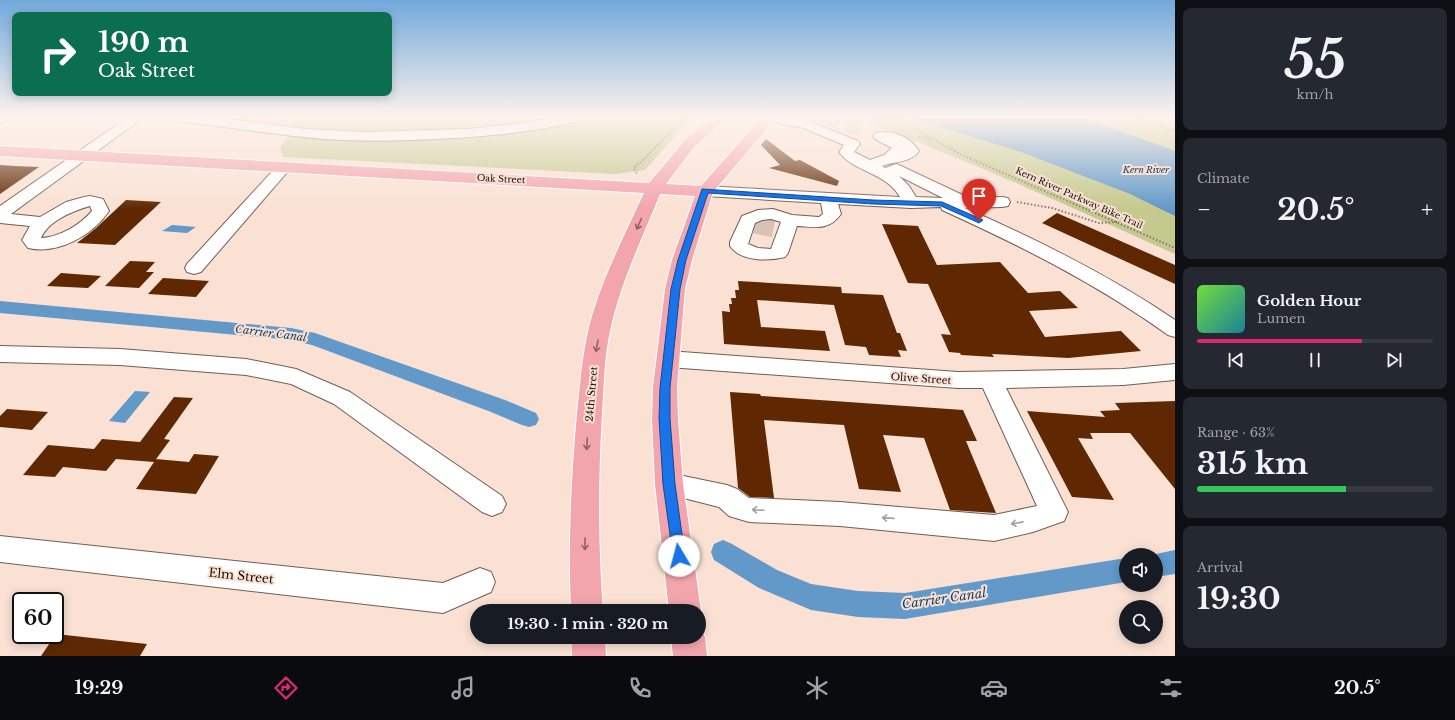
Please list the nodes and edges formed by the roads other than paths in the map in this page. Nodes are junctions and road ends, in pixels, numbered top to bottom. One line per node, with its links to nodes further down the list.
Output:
1 (93, 148): 7 (street)
2 (686, 148): 11 (main road, 24th Street)
3 (744, 148): 12 (main road)
4 (850, 148): 8 (street)
5 (911, 148): 8 (street)
6 (0, 151): 7 (main road, Oak Street)
7 (83, 155): 9 (main road, Oak Street); 19 (street)
8 (870, 166): 10 (street)
9 (284, 167): 11 (main road, Oak Street); 23 (street)
10 (886, 174): 16 (street); 17 (street)
11 (654, 188): 12 (main road, Oak Street); 34 (main road, 24th Street, one-way to 34)
12 (705, 191): 13 (street, Oak Street); 27 (main road)
13 (769, 195): 14 (street, Oak Street); 22 (street)
14 (828, 199): 16 (street, Oak Street); 22 (street)
15 (1002, 202): 17 (street, Oak Street)
16 (911, 203): 18 (street, Oak Street)
17 (967, 203): 18 (street, Oak Street)
18 (942, 204): 24 (street)
19 (0, 214)
20 (0, 218): 21 (street)
21 (43, 222)
22 (781, 230): 22 (street)
23 (194, 268)
24 (1166, 314): 25 (street)
25 (1175, 330)
26 (0, 354): 31 (street)
27 (668, 359): 29 (street, Olive Street); 30 (main road)
28 (1175, 372): 29 (street, Olive Street)
29 (991, 381): 30 (street, one-way to 30)
30 (669, 484): 35 (main road)
31 (492, 504)
32 (0, 548): 33 (street, Elm Street)
33 (480, 582)
34 (587, 604)
35 (684, 604)
36 (588, 644): 38 (main road)
37 (689, 644): 39 (main road)
38 (589, 656)
39 (690, 656)

